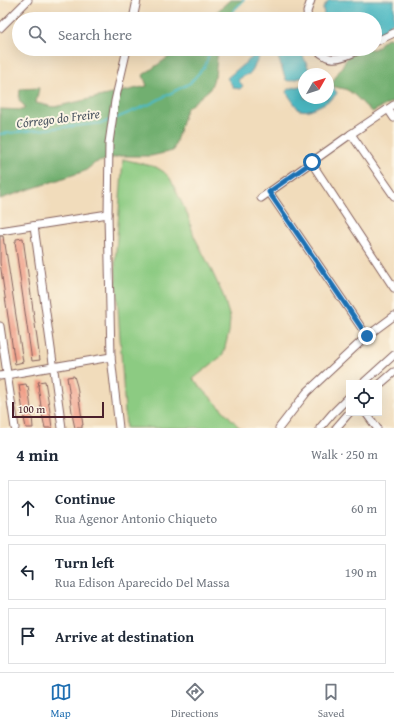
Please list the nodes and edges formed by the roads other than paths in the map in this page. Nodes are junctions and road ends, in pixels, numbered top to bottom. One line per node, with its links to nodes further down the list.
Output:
1 (26, 0): 4 (street)
2 (137, 0): 5 (street)
3 (311, 0): 6 (street)
4 (15, 12)
5 (134, 12)
6 (307, 12)
7 (12, 15): 8 (street)
8 (0, 28)
9 (394, 33): 10 (street)
10 (382, 39)
11 (125, 56): 21 (street)
12 (325, 56): 13 (street)
13 (344, 56)
14 (391, 107): 15 (street); 16 (street)
15 (394, 118)
16 (351, 134): 17 (street); 19 (street)
17 (312, 162): 18 (street); 24 (street)
18 (269, 192): 20 (street); 27 (street)
19 (394, 196)
20 (261, 198)
21 (108, 214): 22 (street); 29 (street)
22 (34, 226): 23 (street); 30 (street)
23 (0, 231)
24 (394, 288)
25 (394, 316): 27 (street)
26 (0, 326): 32 (street)
27 (367, 336): 41 (street)
28 (394, 354): 33 (street)
29 (111, 357): 30 (street); 40 (street)
30 (54, 367): 32 (street); 39 (street)
31 (394, 372): 34 (street)
32 (4, 375): 38 (street)
33 (366, 380)
34 (382, 382)
35 (346, 400): 42 (street)
36 (346, 416): 43 (street)
37 (368, 416): 44 (street)
38 (15, 428)
39 (62, 428)
40 (119, 428)
41 (279, 428)
42 (320, 428)
43 (336, 428)
44 (377, 428)

